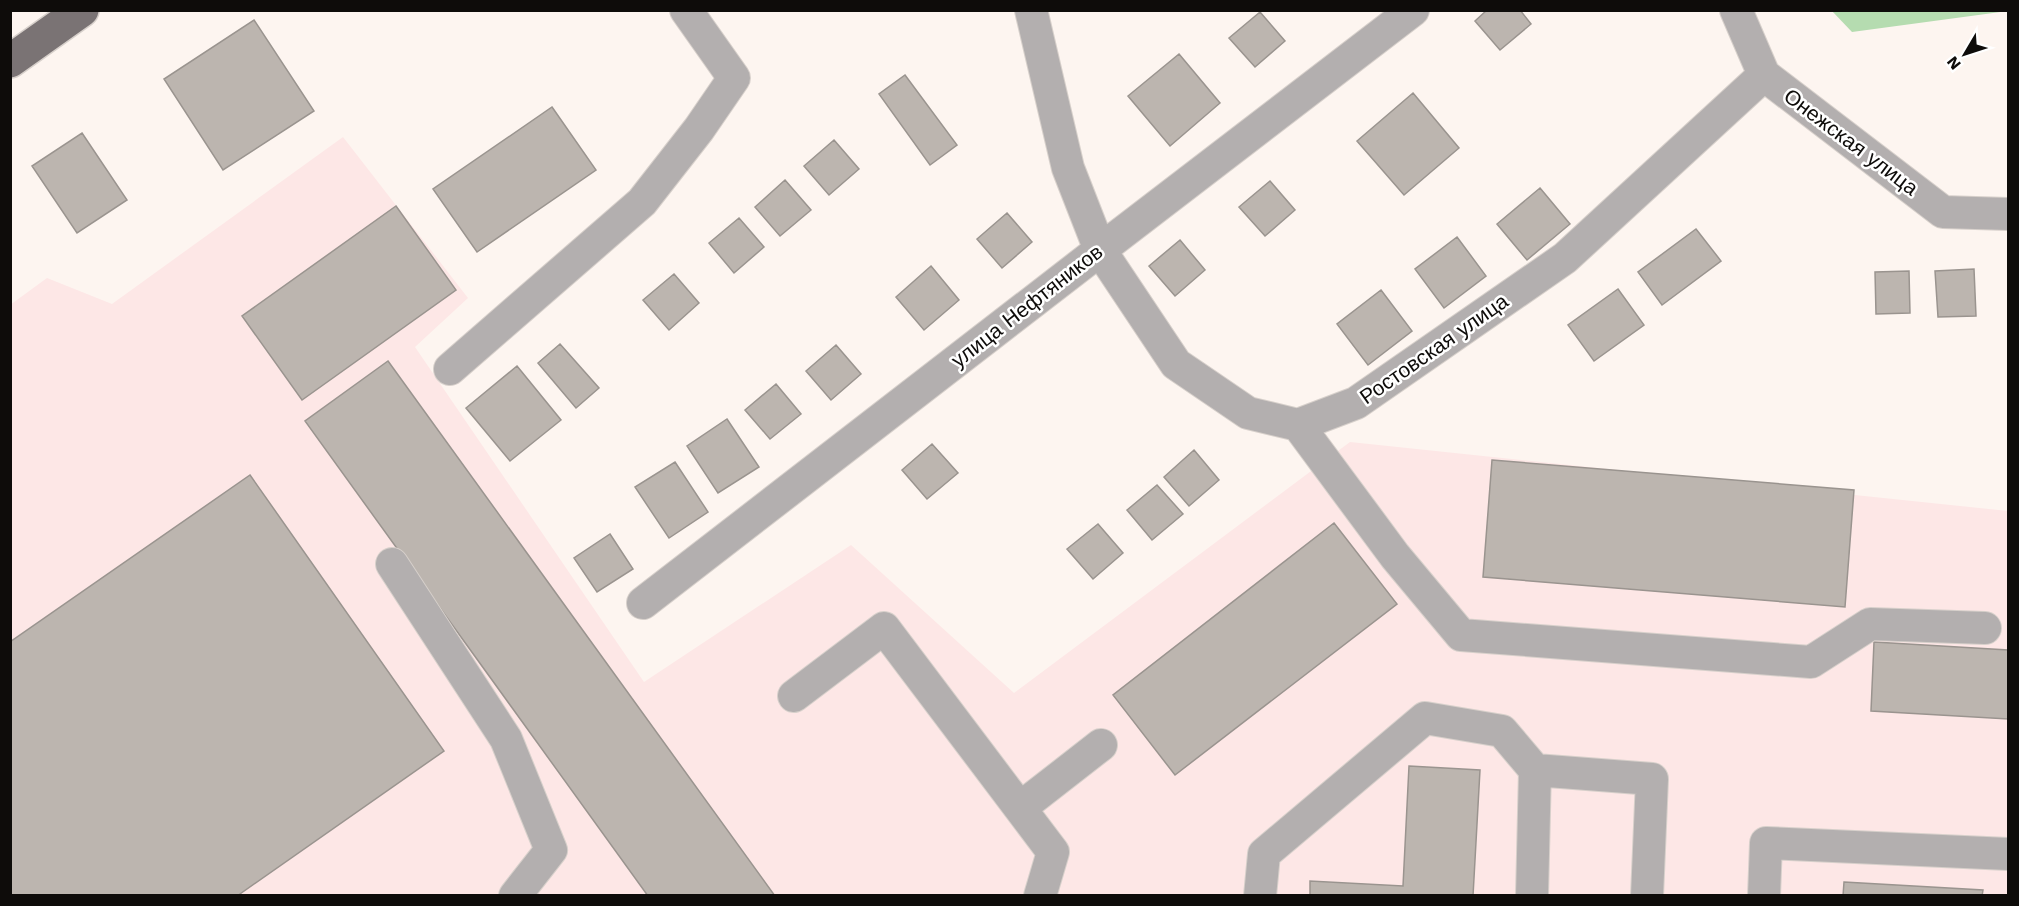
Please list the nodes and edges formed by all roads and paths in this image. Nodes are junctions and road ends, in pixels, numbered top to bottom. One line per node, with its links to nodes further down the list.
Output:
1 (82, 10): 6 (main road)
2 (686, 10): 10 (street)
3 (1031, 10): 9 (street)
4 (1413, 10): 9 (street, улица Нефтяников)
5 (1736, 10): 7 (street, Онежская улица)
6 (10, 61)
7 (1764, 75): 8 (street, Онежская улица); 11 (street, Ростовская улица)
8 (2008, 214)
9 (1100, 250): 11 (street); 13 (street, улица Нефтяников)
10 (450, 369)
11 (1298, 425): 14 (street)
12 (392, 564): 20 (street)
13 (643, 603)
14 (1985, 628)
15 (794, 696): 18 (street)
16 (1101, 745): 18 (street)
17 (1535, 770): 22 (street); 23 (street); 24 (street)
18 (1020, 808): 21 (street)
19 (2008, 854): 25 (street)
20 (515, 896)
21 (1040, 896)
22 (1260, 896)
23 (1532, 896)
24 (1647, 896)
25 (1764, 896)

